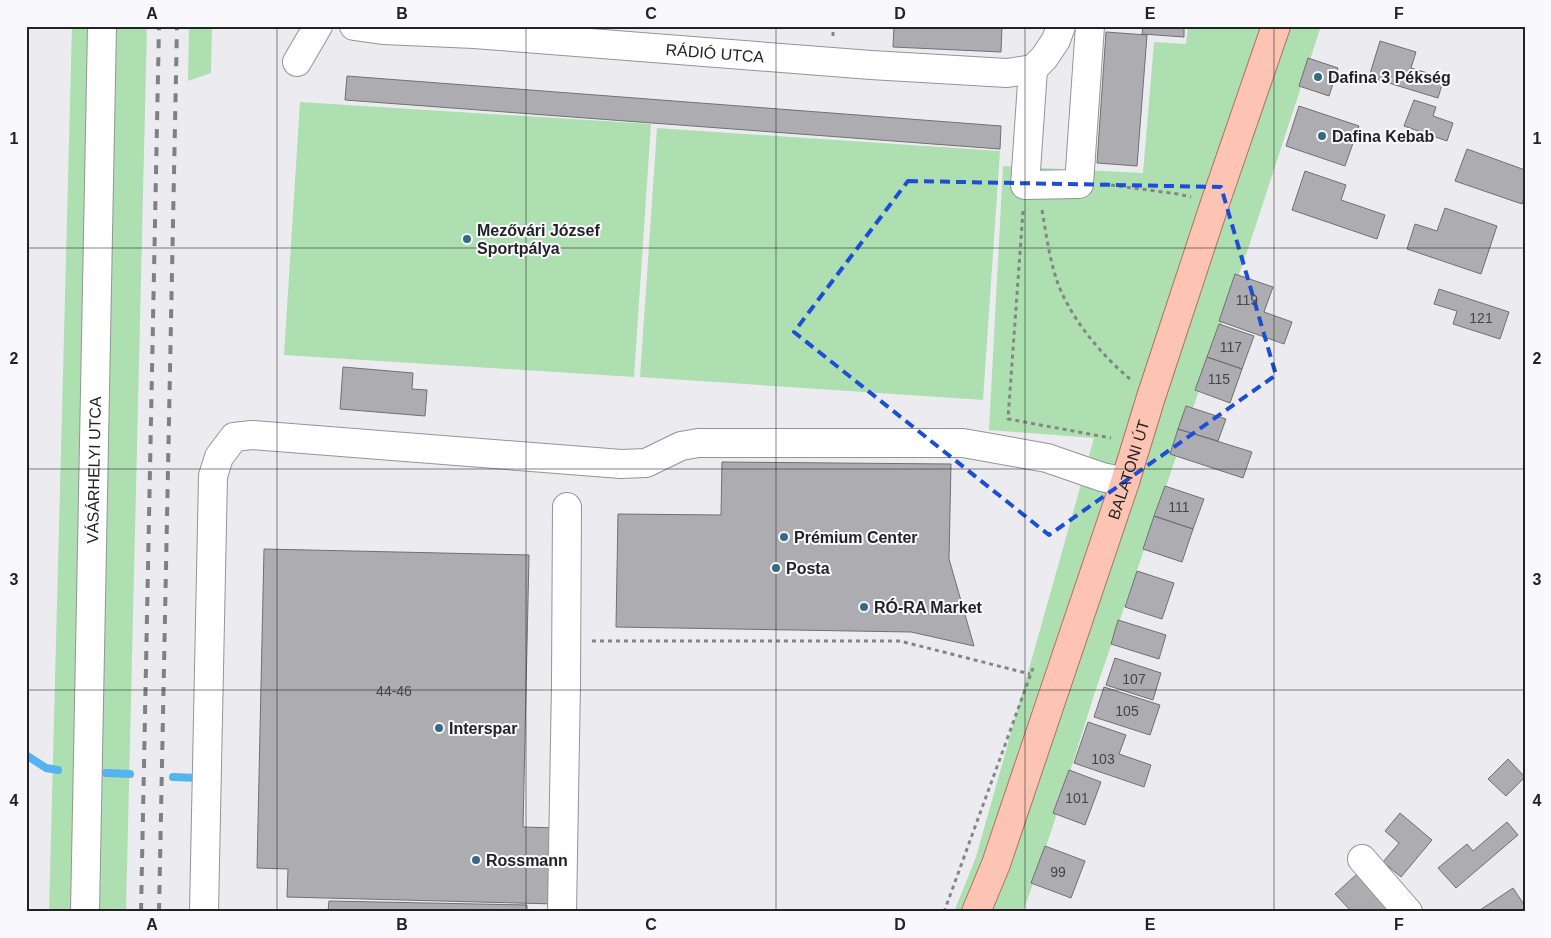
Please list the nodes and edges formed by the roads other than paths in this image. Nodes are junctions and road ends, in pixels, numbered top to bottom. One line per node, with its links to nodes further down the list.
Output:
1 (102, 26): 12 (street, VÁSÁRHELYI UTCA)
2 (318, 26): 7 (street)
3 (354, 26): 8 (street, RÁDIÓ UTCA)
4 (1090, 26): 6 (street); 8 (street)
5 (1276, 26): 9 (main road, BALATONI ÚT)
6 (1060, 30): 8 (street)
7 (297, 62)
8 (1033, 69)
9 (1113, 480): 13 (street); 15 (main road, BALATONI ÚT)
10 (567, 507): 14 (street)
11 (1362, 859): 16 (street)
12 (85, 912)
13 (204, 912)
14 (562, 912)
15 (976, 912)
16 (1408, 912)

